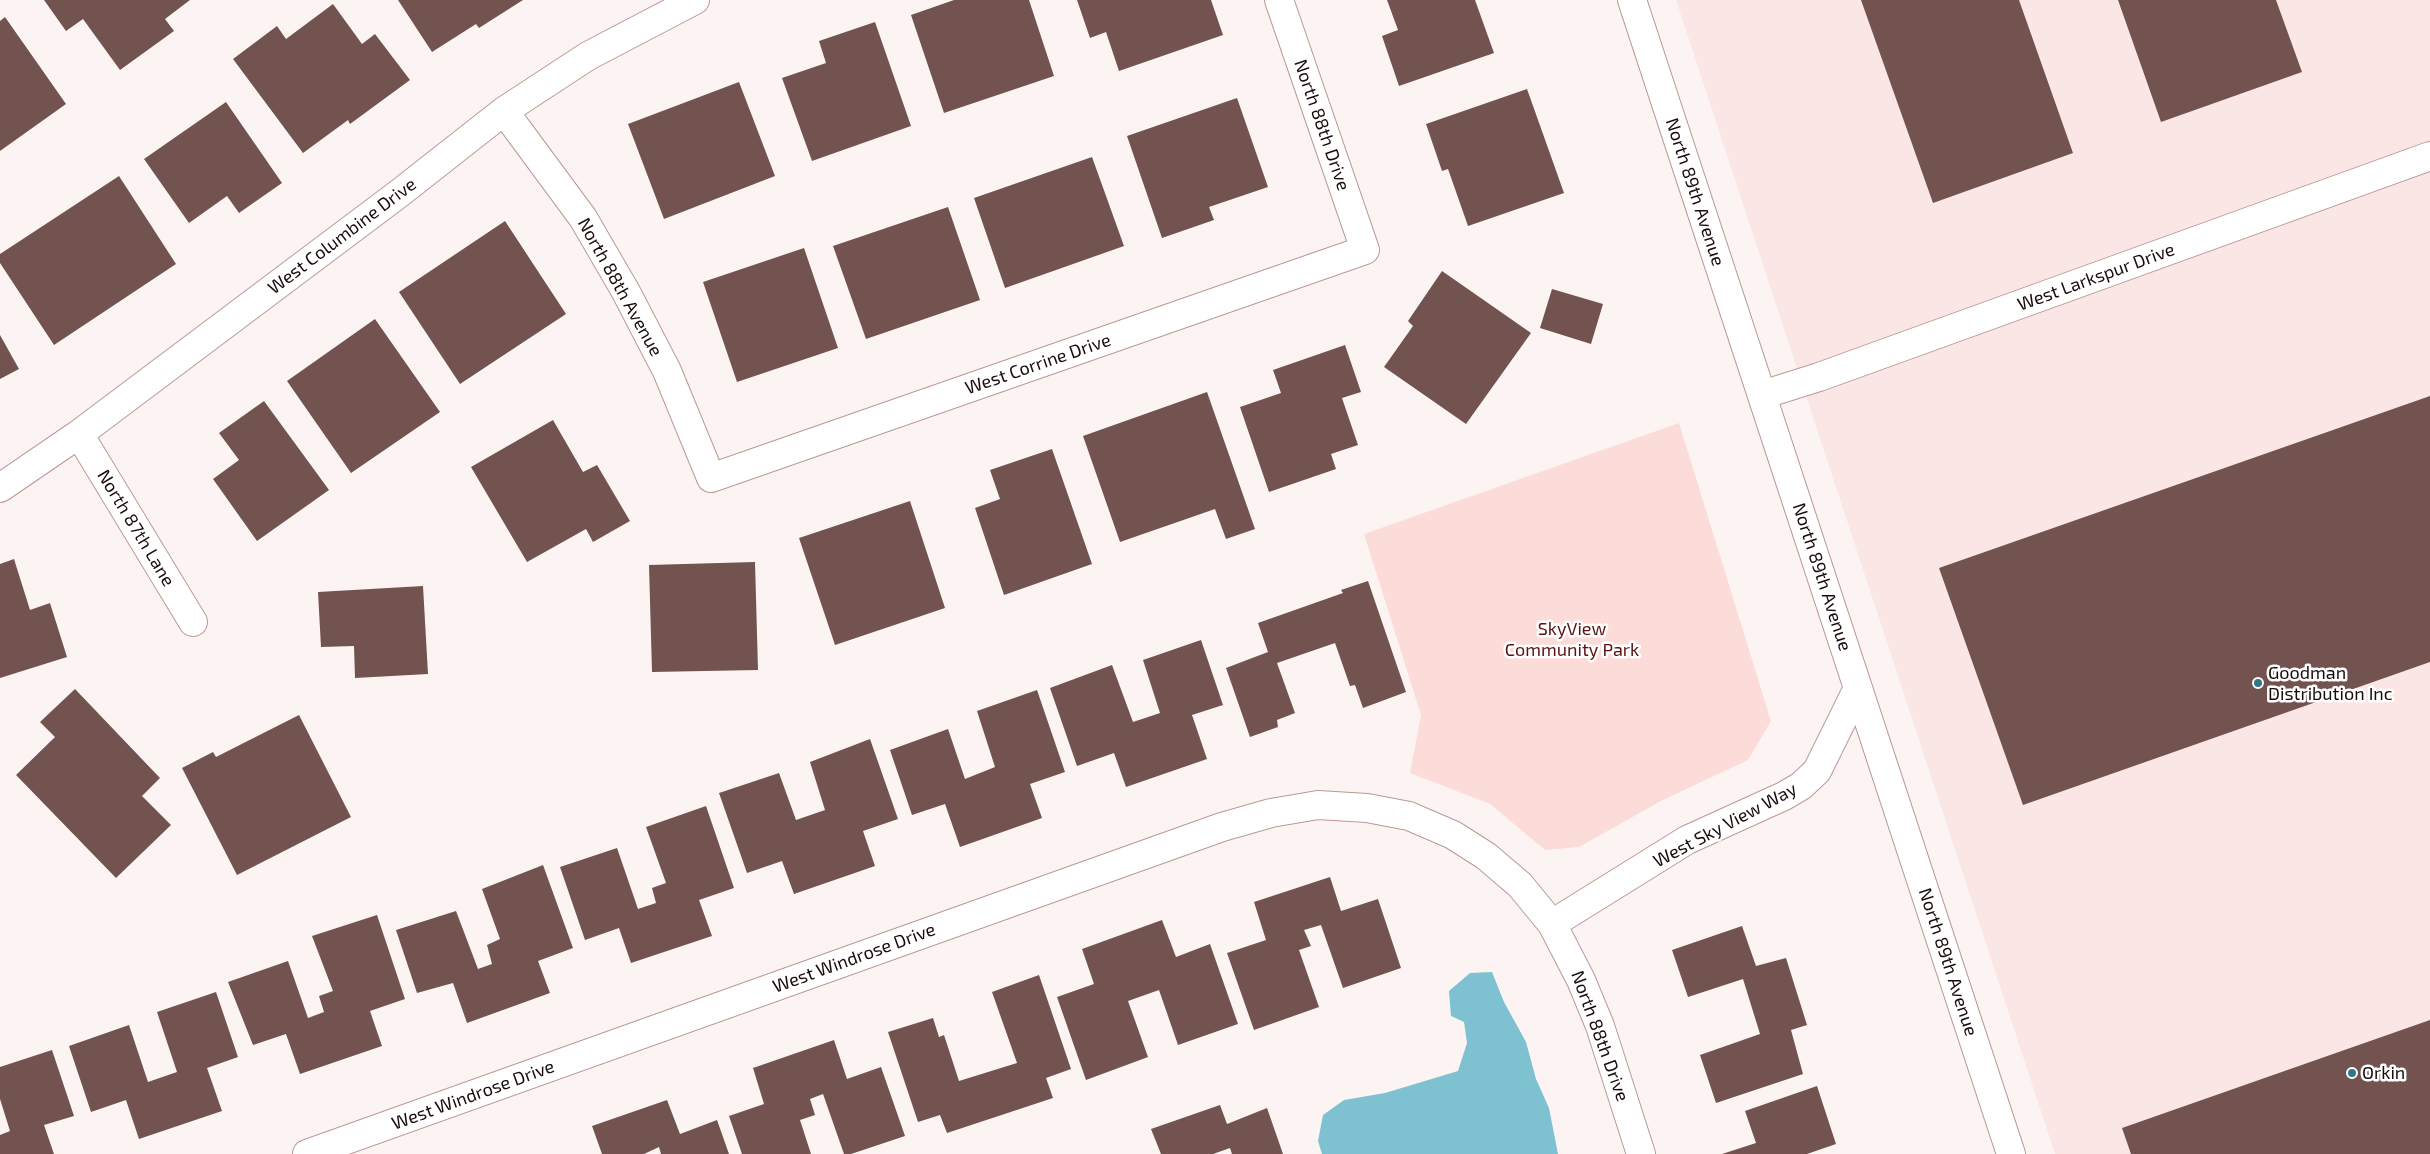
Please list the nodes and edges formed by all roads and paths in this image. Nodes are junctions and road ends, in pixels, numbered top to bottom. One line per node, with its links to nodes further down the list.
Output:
1 (695, 0): 4 (street, West Columbine Drive)
2 (1279, 0): 6 (street, North 88th Drive)
3 (1632, 0): 7 (street, North 89th Avenue)
4 (504, 112): 8 (street, West Columbine Drive); 9 (street, North 88th Avenue)
5 (2430, 156): 7 (street, West Larkspur Drive)
6 (1365, 250): 9 (street, West Corrine Drive)
7 (1762, 395): 12 (street, North 89th Avenue)
8 (79, 434): 10 (street, West Columbine Drive); 11 (street, North 87th Lane)
9 (711, 478)
10 (0, 488)
11 (193, 622)
12 (1858, 688): 14 (street, West Sky View Way); 17 (street, North 89th Avenue)
13 (1409, 816): 14 (street, North 88th Drive); 15 (street, West Windrose Drive)
14 (1552, 924): 16 (street, North 88th Drive)
15 (307, 1154)
16 (1641, 1154)
17 (2011, 1154)

